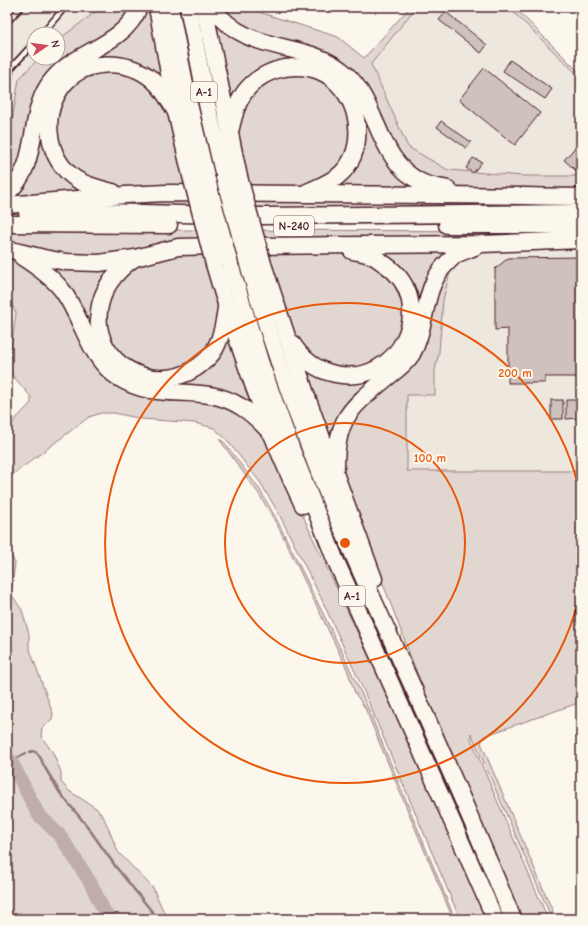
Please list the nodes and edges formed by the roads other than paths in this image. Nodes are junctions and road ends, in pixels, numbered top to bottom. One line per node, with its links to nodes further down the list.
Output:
1 (21, 7): 9 (lane)
2 (65, 7): 10 (lane)
3 (139, 7): 19 (highway)
4 (157, 7): 15 (highway)
5 (170, 7): 17 (highway, A-1)
6 (188, 7): 18 (highway, A-1)
7 (204, 7): 16 (highway)
8 (212, 7): 21 (highway)
9 (7, 22)
10 (49, 26)
11 (26, 52): 13 (lane)
12 (7, 64): 13 (lane)
13 (12, 68): 14 (lane)
14 (7, 88)
15 (176, 112): 17 (highway); 22 (highway)
16 (230, 136): 18 (highway); 20 (highway)
17 (199, 176): 34 (highway, bridge)
18 (231, 177): 35 (highway, bridge)
19 (7, 193)
20 (300, 194): 21 (highway); 22 (highway)
21 (471, 194): 23 (highway)
22 (125, 195): 24 (highway)
23 (581, 197)
24 (7, 205)
25 (7, 213): 26 (highway, N-240)
26 (581, 213)
27 (7, 224): 28 (highway, N-240)
28 (581, 225)
29 (581, 240): 30 (highway)
30 (481, 244): 31 (highway); 39 (highway)
31 (331, 246): 33 (highway); 37 (highway)
32 (11, 251): 33 (highway); 38 (highway)
33 (135, 258): 36 (highway)
34 (222, 264): 36 (highway); 40 (highway, A-1)
35 (256, 264): 37 (highway); 41 (highway, A-1)
36 (226, 304): 38 (highway)
37 (285, 333): 39 (highway)
38 (271, 433): 40 (highway)
39 (336, 475): 41 (highway)
40 (335, 559): 42 (highway, A-1)
41 (396, 651): 43 (highway, A-1)
42 (495, 919)
43 (513, 919)

